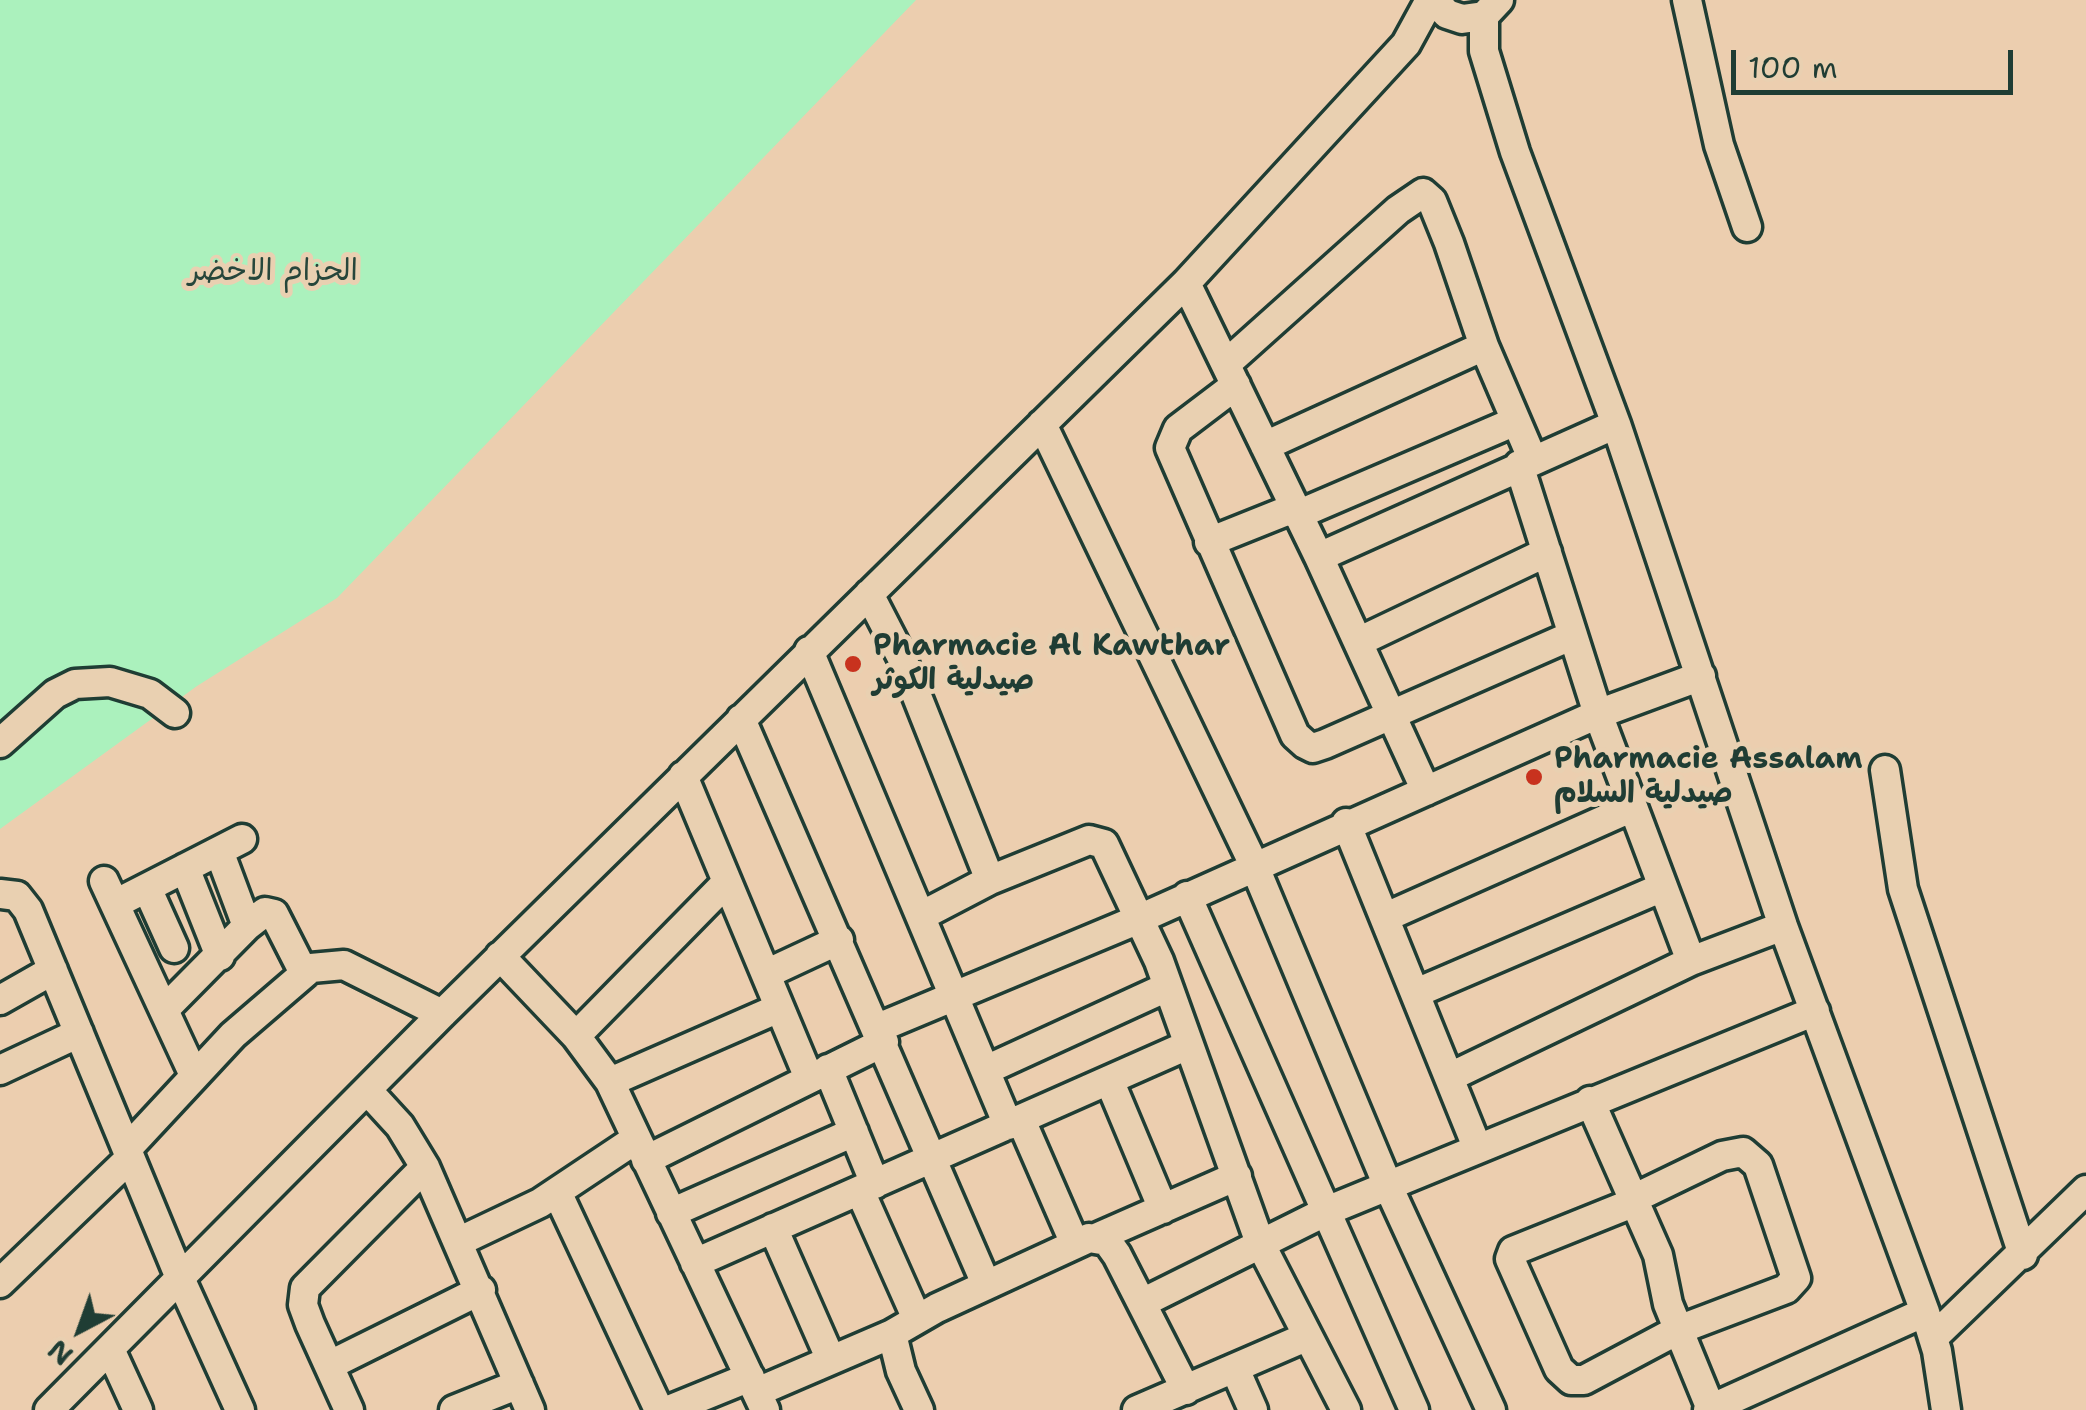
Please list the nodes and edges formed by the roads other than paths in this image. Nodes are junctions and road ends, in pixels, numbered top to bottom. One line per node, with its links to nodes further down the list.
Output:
1 (1687, 0): 5 (street)
2 (1440, 8): 3 (street); 4 (street); 6 (street)
3 (1491, 8): 4 (street)
4 (1484, 50): 11 (street)
5 (1747, 227)
6 (1186, 283): 8 (street); 10 (street)
7 (1484, 346): 8 (street); 9 (street); 12 (street)
8 (1231, 374): 12 (street); 15 (street)
9 (1516, 422): 13 (street); 14 (street)
10 (1042, 424): 18 (street); 33 (street)
11 (1616, 424): 13 (street); 22 (street)
12 (1265, 446): 14 (street)
13 (1526, 462): 16 (street); 17 (street)
14 (1296, 511): 15 (street); 17 (street)
15 (1209, 542): 23 (street)
16 (1547, 552): 19 (street); 20 (street)
17 (1319, 557): 20 (street)
18 (869, 594): 21 (street); 35 (street)
19 (1573, 634): 23 (street); 25 (street)
20 (1358, 642): 23 (street)
21 (809, 651): 26 (street); 41 (street)
22 (1701, 676): 25 (street); 45 (street)
23 (1391, 711): 30 (street)
24 (175, 712): 27 (street)
25 (1598, 714): 30 (street); 31 (street)
26 (741, 719): 29 (street); 46 (street)
27 (0, 743)
28 (1885, 770): 95 (street)
29 (683, 776): 36 (street); 49 (street)
30 (1426, 791): 32 (street)
31 (1633, 807): 37 (street); 42 (street)
32 (1346, 823): 33 (street); 42 (street)
33 (1254, 864): 40 (street); 83 (street)
34 (185, 868): 38 (street); 44 (street); 48 (street)
35 (990, 880): 41 (street); 43 (street)
36 (727, 882): 53 (street); 64 (street)
37 (1663, 887): 50 (street); 55 (street)
38 (147, 888): 47 (street); 59 (street)
39 (0, 894): 51 (street)
40 (1188, 896): 43 (street); 89 (street)
41 (921, 916): 56 (street)
42 (1386, 917): 55 (street)
43 (1139, 919): 54 (street); 56 (street)
44 (247, 926): 48 (street); 52 (street)
45 (1783, 926): 50 (street); 60 (street)
46 (839, 940): 53 (street); 63 (street)
47 (174, 948)
48 (220, 956): 59 (street)
49 (500, 956): 61 (street); 64 (street)
50 (1691, 961): 70 (street)
51 (52, 970): 57 (street); 62 (street)
52 (304, 973): 61 (street); 69 (street)
53 (766, 974): 58 (street)
54 (1167, 988): 65 (street); 67 (street)
55 (1416, 993): 70 (street)
56 (956, 998): 63 (street); 67 (street)
57 (0, 1000)
58 (779, 1008): 68 (street); 72 (street)
59 (164, 1010): 69 (street)
60 (1815, 1011): 74 (street); 103 (street)
61 (442, 1014): 73 (street)
62 (79, 1033): 66 (street); 79 (street)
63 (881, 1035): 68 (street); 80 (street)
64 (576, 1036): 72 (street)
65 (1188, 1046): 71 (street); 82 (street)
66 (0, 1070)
67 (986, 1070): 75 (street)
68 (818, 1074): 76 (street); 78 (street)
69 (194, 1075): 79 (street)
70 (1452, 1076): 77 (street)
71 (1109, 1080): 75 (street); 88 (street)
72 (610, 1082): 78 (street)
73 (367, 1090): 81 (street); 97 (street)
74 (1590, 1101): 77 (street); 87 (street)
75 (1014, 1122): 80 (street); 93 (street)
76 (854, 1132): 84 (street); 90 (street)
77 (1477, 1146): 83 (street)
78 (641, 1149): 86 (street); 90 (street)
79 (128, 1154): 97 (street); 98 (street)
80 (934, 1158): 84 (street); 99 (street)
81 (425, 1166): 92 (street); 109 (street)
82 (1237, 1176): 88 (street); 94 (street)
83 (1388, 1186): 89 (street); 127 (street)
84 (868, 1187): 91 (street); 102 (street)
85 (2086, 1190): 95 (street)
86 (558, 1192): 92 (street); 122 (street)
87 (1634, 1200): 104 (street); 104 (street); 104 (street)
88 (1163, 1209): 93 (street)
89 (1329, 1210): 94 (street); 126 (street)
90 (671, 1213): 96 (street)
91 (773, 1228): 96 (street); 108 (street)
92 (460, 1241): 100 (street)
93 (1087, 1241): 99 (street); 101 (street)
94 (1260, 1243): 101 (street); 106 (street)
95 (2023, 1255): 103 (street)
96 (695, 1263): 112 (street)
97 (180, 1278): 107 (street); 119 (street)
98 (0, 1283)
99 (986, 1284): 102 (street)
100 (481, 1290): 109 (street); 113 (street)
101 (1144, 1302): 111 (street)
102 (917, 1319): 105 (street)
103 (1929, 1325): 116 (street); 128 (street)
104 (1678, 1330): 116 (street)
105 (892, 1334): 108 (street); 114 (street)
106 (1306, 1337): 110 (street); 125 (street)
107 (110, 1350): 117 (street); 118 (street)
108 (830, 1360): 112 (street)
109 (330, 1365): 120 (street)
110 (1235, 1368): 111 (street); 124 (street)
111 (1186, 1390): 115 (street)
112 (757, 1393): 123 (street)
113 (525, 1397): 121 (street)
114 (916, 1409)
115 (1143, 1409)
116 (1710, 1409)
117 (49, 1410)
118 (138, 1410)
119 (240, 1410)
120 (349, 1410)
121 (454, 1410)
122 (658, 1410)
123 (669, 1410)
124 (1253, 1410)
125 (1346, 1410)
126 (1414, 1410)
127 (1490, 1410)
128 (1946, 1410)

